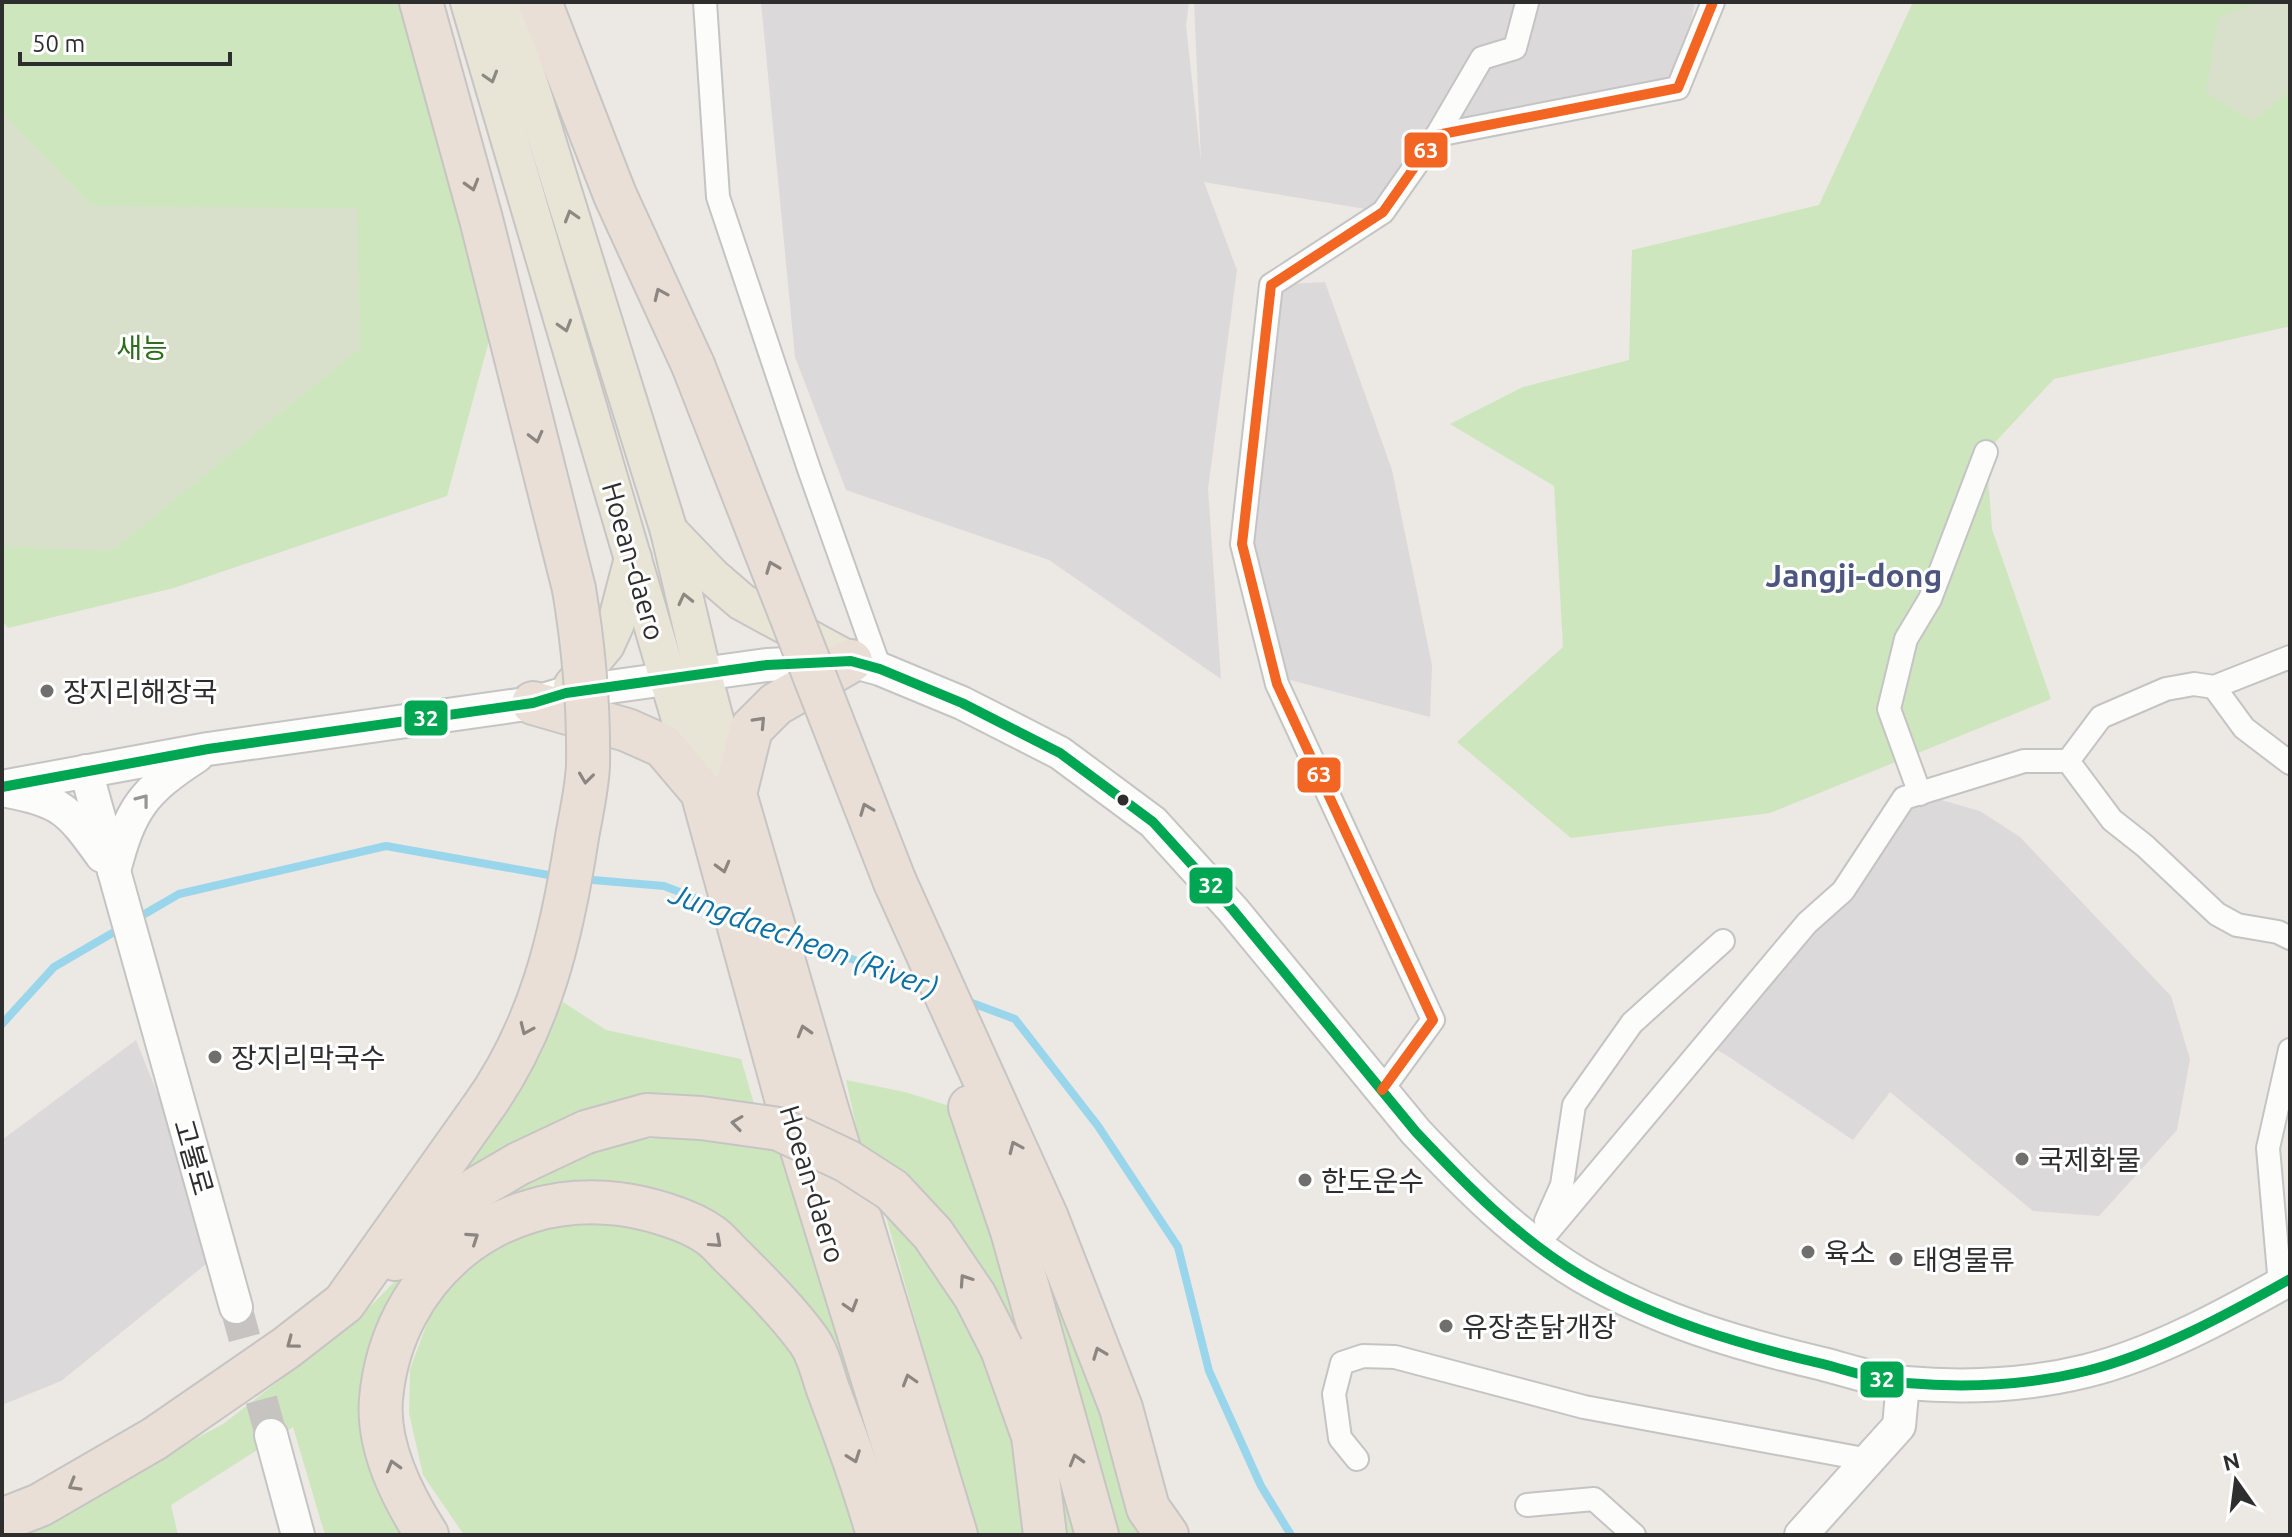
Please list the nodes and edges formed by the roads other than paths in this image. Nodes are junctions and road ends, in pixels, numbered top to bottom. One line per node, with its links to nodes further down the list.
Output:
1 (421, 2): 33 (highway, one-way to 33, bridge)
2 (469, 2): 11 (main road, Hoean-daero, one-way to 11)
3 (504, 2): 10 (main road, Hoean-daero, one-way to 3)
4 (540, 2): 30 (highway, one-way to 4, bridge)
5 (705, 2): 13 (street)
6 (1713, 2): 8 (street)
7 (1527, 3): 8 (street)
8 (1437, 135): 28 (street)
9 (1986, 452): 23 (street)
10 (669, 531): 13 (main road); 14 (main road, Hoean-daero, one-way to 10)
11 (634, 557): 14 (main road, Hoean-daero); 16 (main road)
12 (2290, 657): 15 (street)
13 (866, 665): 14 (street); 22 (highway, one-way to 13); 28 (street)
14 (685, 677): 16 (street); 22 (main road, Hoean-daero)
15 (2214, 687): 18 (street); 19 (street)
16 (550, 698): 17 (street); 22 (highway)
17 (208, 749): 20 (street); 24 (street, one-way to 17)
18 (2068, 761): 23 (street); 25 (street)
19 (2290, 763)
20 (86, 771): 21 (street); 24 (street)
21 (2, 789): 24 (street)
22 (719, 793): 29 (highway)
23 (1920, 794): 31 (street)
24 (114, 871): 34 (street, 고불로)
25 (2290, 938)
26 (1723, 941): 31 (street)
27 (2290, 1050): 32 (street)
28 (1382, 1090): 31 (street)
29 (806, 1102): 45 (highway, Hoean-daero, one-way to 45); 46 (highway, Hoean-daero, one-way to 29)
30 (1029, 1224): 41 (highway, one-way to 30); 48 (highway, one-way to 30)
31 (1537, 1245): 35 (street)
32 (2285, 1282): 35 (street)
33 (344, 1303): 40 (highway, one-way to 40); 47 (highway, one-way to 33, bridge)
34 (236, 1307)
35 (1903, 1383): 38 (street)
36 (271, 1435): 42 (street)
37 (1357, 1459): 38 (street)
38 (1869, 1460): 50 (street)
39 (1527, 1505): 49 (street)
40 (2, 1520)
41 (1158, 1521)
42 (298, 1535)
43 (427, 1535): 44 (highway, one-way to 44)
44 (878, 1535)
45 (921, 1535)
46 (956, 1535)
47 (1045, 1535)
48 (1097, 1535)
49 (1634, 1535)
50 (1801, 1535)

